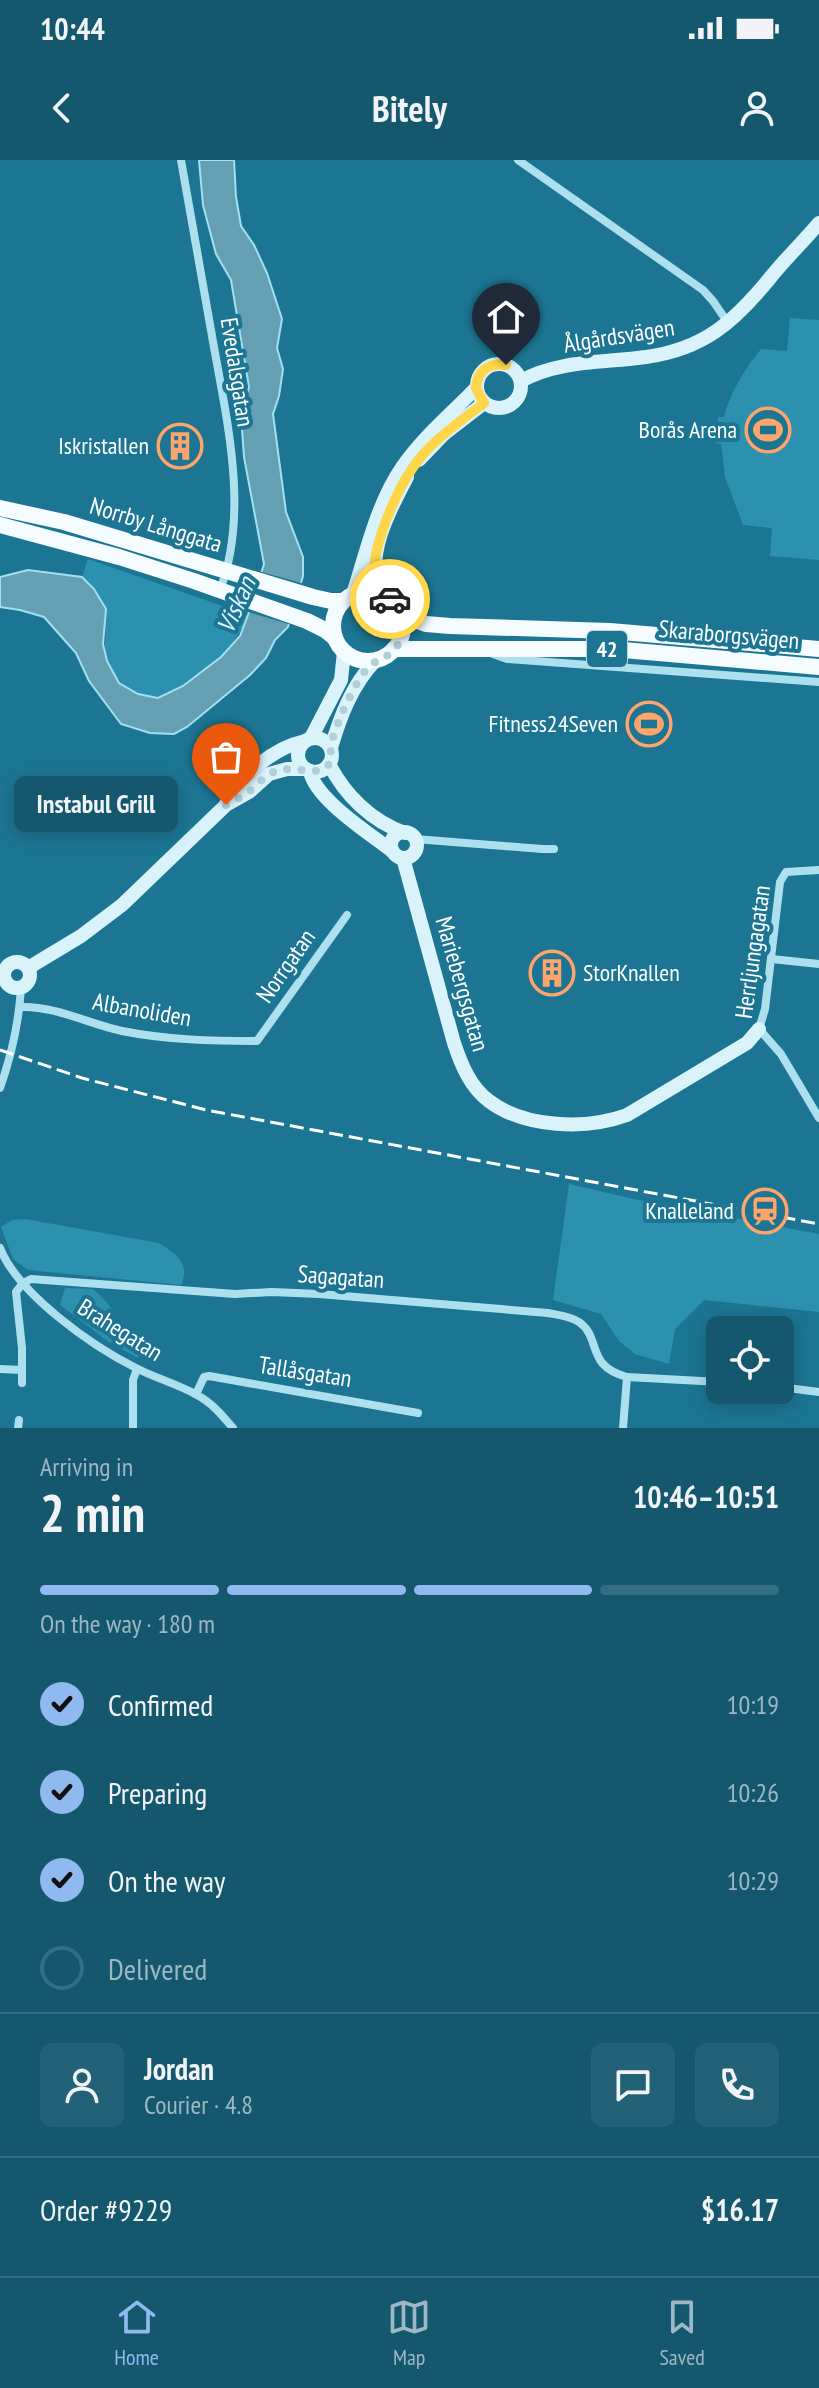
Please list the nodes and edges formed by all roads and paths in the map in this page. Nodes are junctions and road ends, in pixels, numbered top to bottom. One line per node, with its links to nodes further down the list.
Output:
1 (181, 160): 10 (street, Evedalsgatan)
2 (518, 160): 4 (street)
3 (819, 223): 4 (street, Ålgårdsvägen)
4 (728, 323): 5 (street, Ålgårdsvägen)
5 (521, 381): 6 (street); 7 (street)
6 (476, 388): 7 (street); 13 (street)
7 (484, 403): 12 (street)
8 (0, 508): 10 (main road, Norrby Långgata)
9 (0, 525): 11 (main road, Norrby Långgata)
10 (227, 571): 11 (street, Evedalsgatan); 13 (main road, Norrby Långgata)
11 (220, 590): 15 (main road, Norrby Långgata)
12 (381, 594): 13 (main road); 14 (main road)
13 (348, 598): 15 (main road)
14 (401, 615): 16 (main road); 17 (main road, Skaraborgsvägen / 42)
15 (339, 645): 19 (main road); 22 (street)
16 (394, 649): 18 (main road, Skaraborgsvägen / 42); 19 (main road)
17 (819, 649)
18 (485, 651): 20 (main road, Skaraborgsvägen / 42); 21 (street)
19 (375, 661): 23 (street)
20 (819, 667)
21 (819, 682)
22 (308, 740): 23 (street); 24 (street); 25 (street)
23 (330, 756): 24 (street); 26 (street)
24 (308, 770): 25 (street); 28 (street)
25 (226, 805): 33 (street)
26 (410, 836): 27 (street); 28 (street); 28 (street)
27 (554, 849)
28 (397, 854): 37 (street, Mariebergsgatan)
29 (819, 870): 31 (street, Herrljungagatan)
30 (347, 915): 38 (street, Norrgatan)
31 (772, 959): 32 (street); 37 (street, Herrljungagatan)
32 (819, 964)
33 (28, 968): 34 (street); 35 (street)
34 (2, 977): 35 (street)
35 (21, 987): 36 (street)
36 (21, 1007): 38 (street, Albanoliden); 39 (street)
37 (759, 1029): 40 (street, Herrljungagatan)
38 (257, 1041)
39 (0, 1088)
40 (819, 1118)
41 (0, 1248): 42 (street, Brahegatan)
42 (23, 1283): 44 (street, Brahegatan); 45 (street); 46 (street, Sagagatan)
43 (0, 1369): 45 (street)
44 (137, 1369): 51 (street, Brahegatan); 53 (street)
45 (22, 1370): 48 (street)
46 (627, 1377): 47 (street); 55 (street)
47 (706, 1381)
48 (22, 1383)
49 (794, 1389): 50 (street)
50 (819, 1392)
51 (196, 1394): 52 (street, Tallåsgatan); 54 (street, Brahegatan)
52 (418, 1413)
53 (133, 1428)
54 (233, 1428)
55 (623, 1428)

